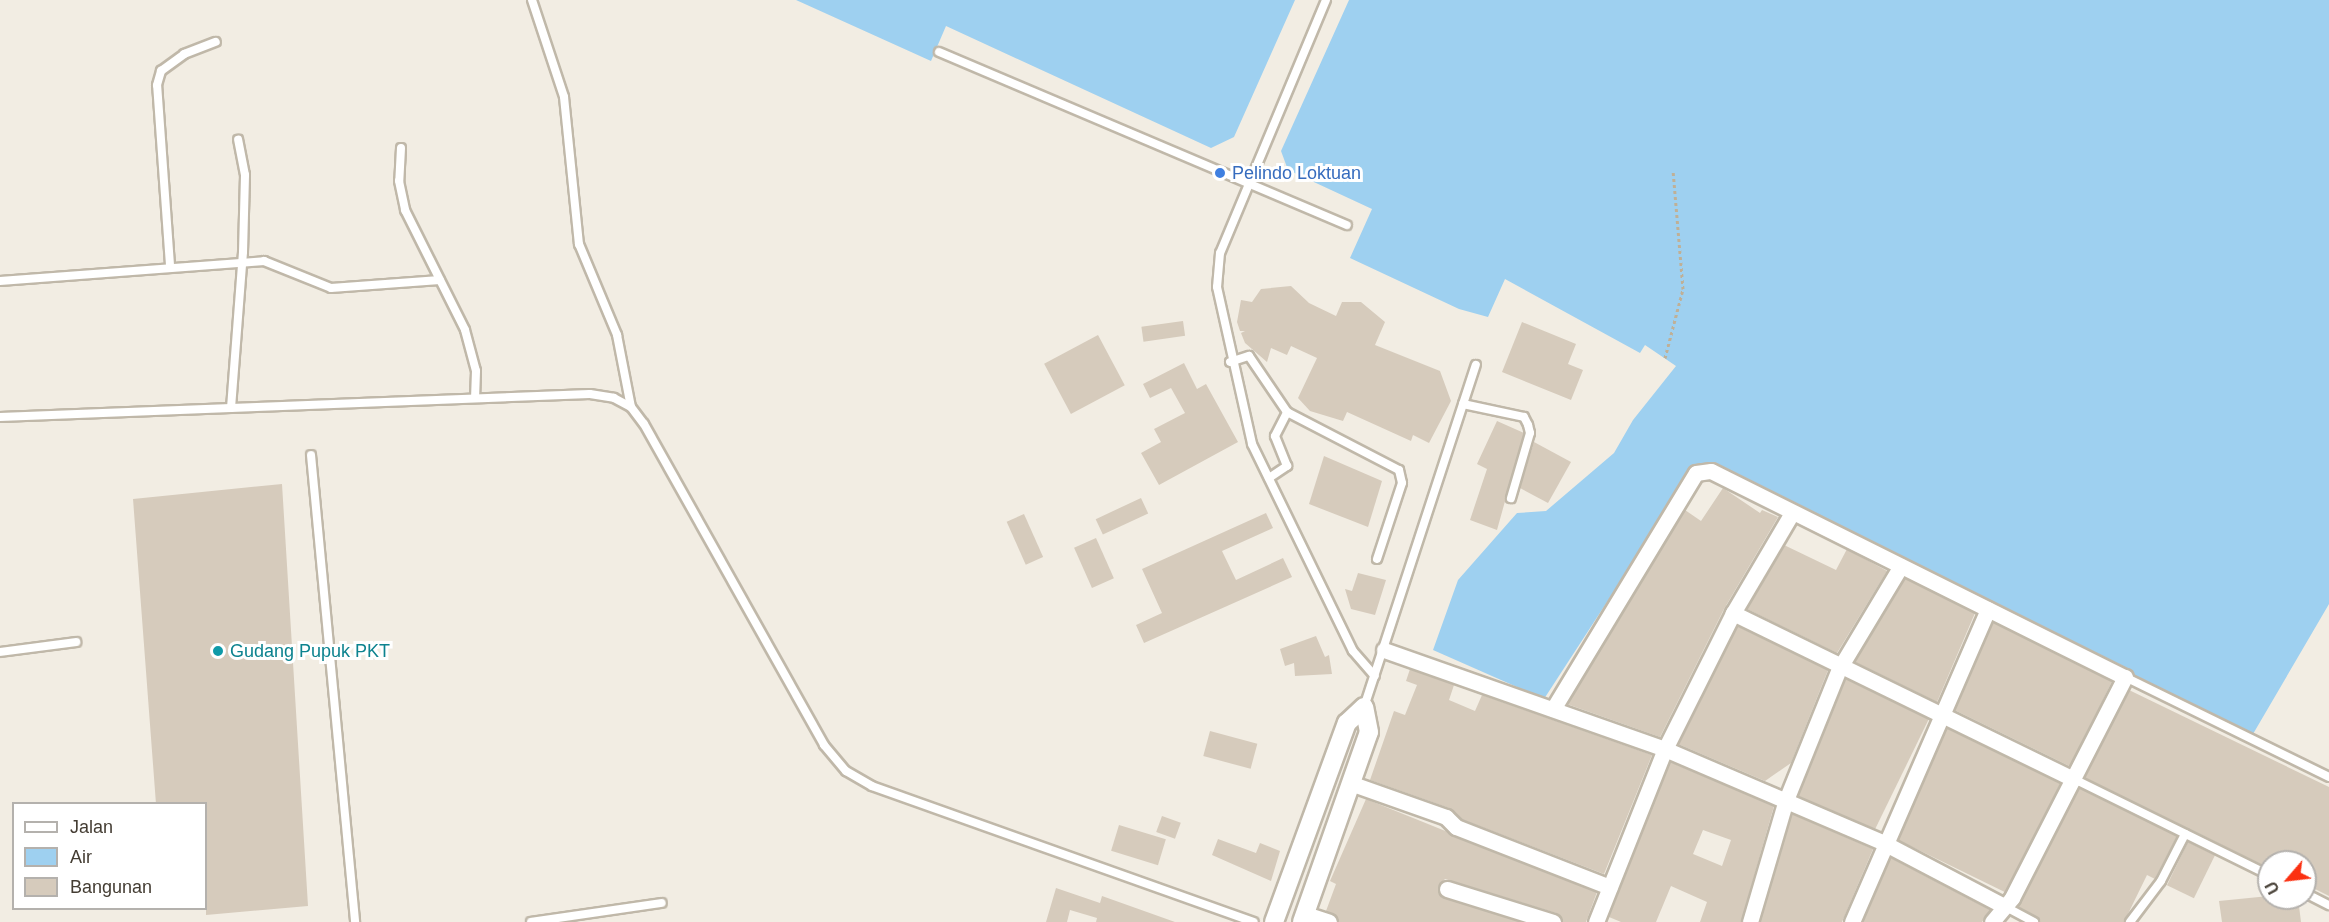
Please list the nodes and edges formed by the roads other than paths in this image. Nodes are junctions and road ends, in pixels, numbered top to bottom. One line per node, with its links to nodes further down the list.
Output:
1 (532, 0): 17 (lane)
2 (1326, 0): 7 (lane)
3 (216, 42): 10 (lane)
4 (939, 52): 7 (lane)
5 (238, 141): 9 (lane)
6 (401, 148): 11 (lane)
7 (1250, 184): 8 (lane); 13 (lane)
8 (1347, 225)
9 (242, 265): 10 (lane); 11 (lane); 18 (lane)
10 (170, 266): 12 (lane)
11 (440, 280): 15 (lane)
12 (0, 281)
13 (1230, 362): 19 (lane); 22 (lane)
14 (1476, 364): 16 (lane)
15 (475, 398): 17 (lane); 18 (lane)
16 (1463, 404): 23 (lane); 30 (lane)
17 (631, 407): 55 (lane)
18 (231, 408): 20 (lane)
19 (1287, 412): 22 (lane); 25 (lane)
20 (0, 417)
21 (311, 455): 53 (lane)
22 (1269, 478): 33 (lane)
23 (1511, 498)
24 (1792, 513): 26 (street); 28 (street); 36 (street)
25 (1377, 559)
26 (1901, 566): 27 (street); 32 (street)
27 (1988, 609): 34 (street); 37 (street)
28 (1733, 613): 32 (street); 40 (street)
29 (76, 642): 31 (lane)
30 (1384, 650): 33 (lane); 36 (street)
31 (0, 652)
32 (1839, 669): 37 (street); 44 (street)
33 (1375, 676): 35 (lane)
34 (2125, 678): 41 (lane); 42 (street)
35 (1364, 707): 38 (street); 39 (street)
36 (1553, 709): 40 (street)
37 (1941, 716): 42 (street); 46 (street)
38 (1347, 723): 39 (street); 56 (street)
39 (1368, 732): 43 (street)
40 (1665, 749): 44 (street); 48 (street)
41 (2329, 777)
42 (2074, 779): 45 (lane); 51 (street)
43 (1350, 783): 48 (street); 52 (street)
44 (1786, 800): 46 (street); 60 (street)
45 (2185, 834): 47 (lane); 64 (lane)
46 (1886, 844): 51 (street); 61 (street)
47 (2257, 869)
48 (1610, 887): 59 (street)
49 (1448, 889): 58 (street)
50 (662, 903): 54 (lane)
51 (2004, 906): 62 (street); 63 (lane)
52 (1303, 918): 57 (street)
53 (355, 922)
54 (531, 922)
55 (1253, 922)
56 (1274, 922)
57 (1329, 922)
58 (1553, 922)
59 (1596, 922)
60 (1750, 922)
61 (1852, 922)
62 (1992, 922)
63 (2034, 922)
64 (2130, 922)

